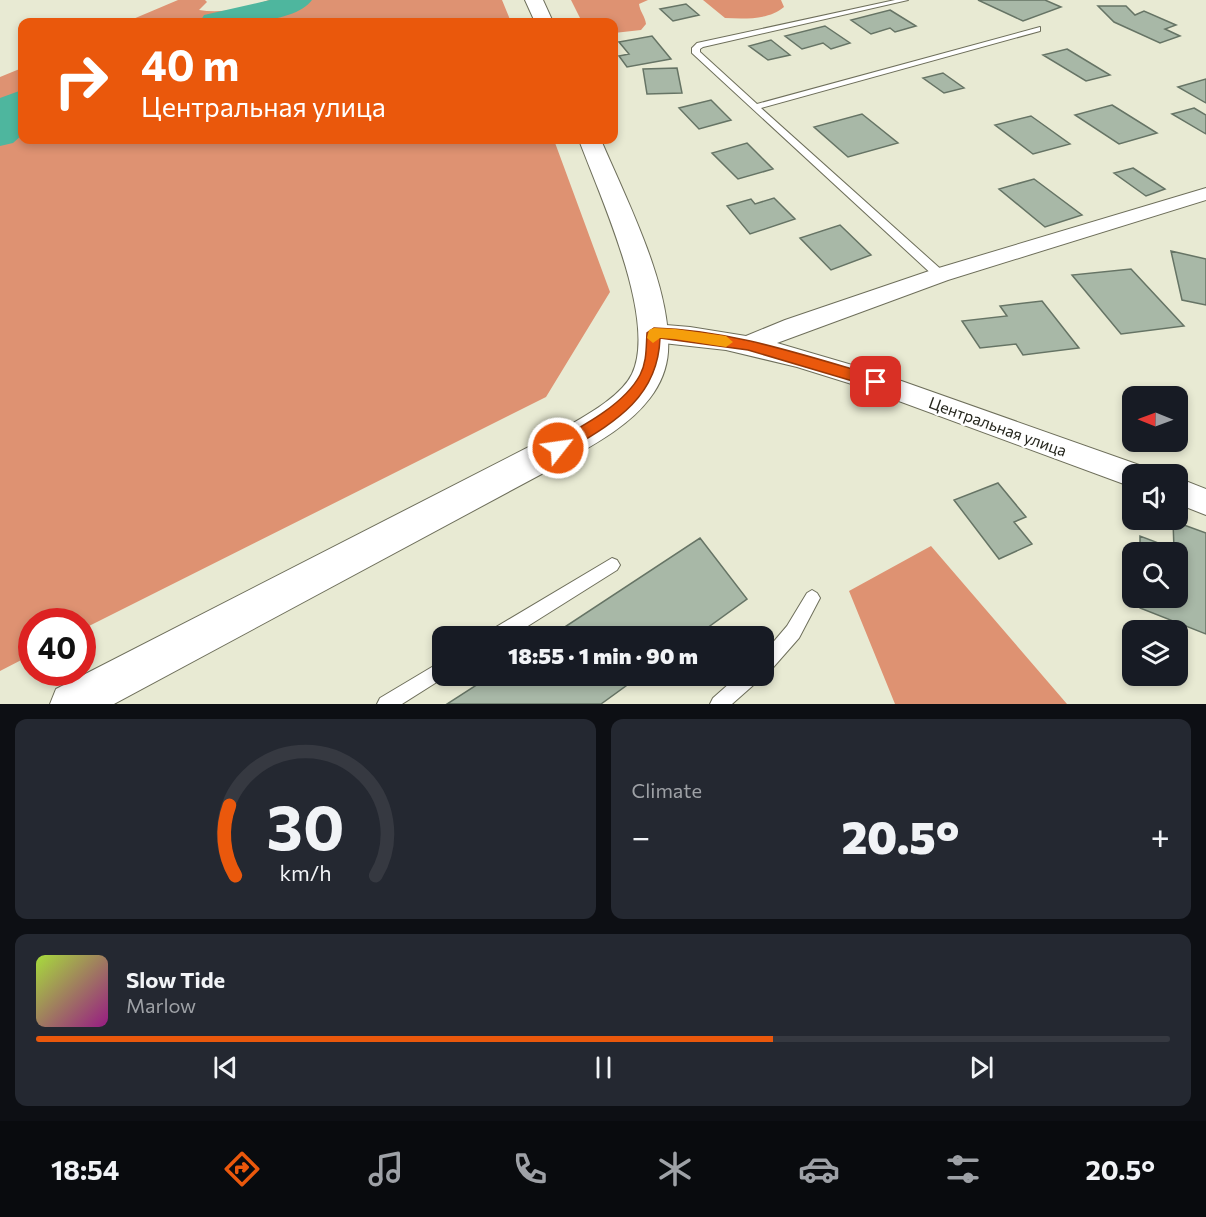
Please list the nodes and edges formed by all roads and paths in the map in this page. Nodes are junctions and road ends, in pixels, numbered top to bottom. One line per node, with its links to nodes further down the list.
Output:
1 (534, 0): 3 (street)
2 (905, 0): 5 (lane)
3 (542, 18)
4 (1036, 29): 5 (lane)
5 (755, 107): 8 (lane)
6 (592, 144): 9 (street)
7 (1206, 194): 8 (street)
8 (940, 275): 10 (street)
9 (654, 333): 10 (street, Центральная улица); 20 (street)
10 (748, 345): 11 (street, Центральная улица)
11 (1122, 471)
12 (1188, 495): 13 (street)
13 (1206, 502)
14 (612, 565): 16 (lane)
15 (812, 598): 17 (lane)
16 (512, 626)
17 (774, 654)
18 (432, 675): 21 (lane)
19 (739, 686): 22 (lane)
20 (70, 704)
21 (386, 704)
22 (719, 704)

